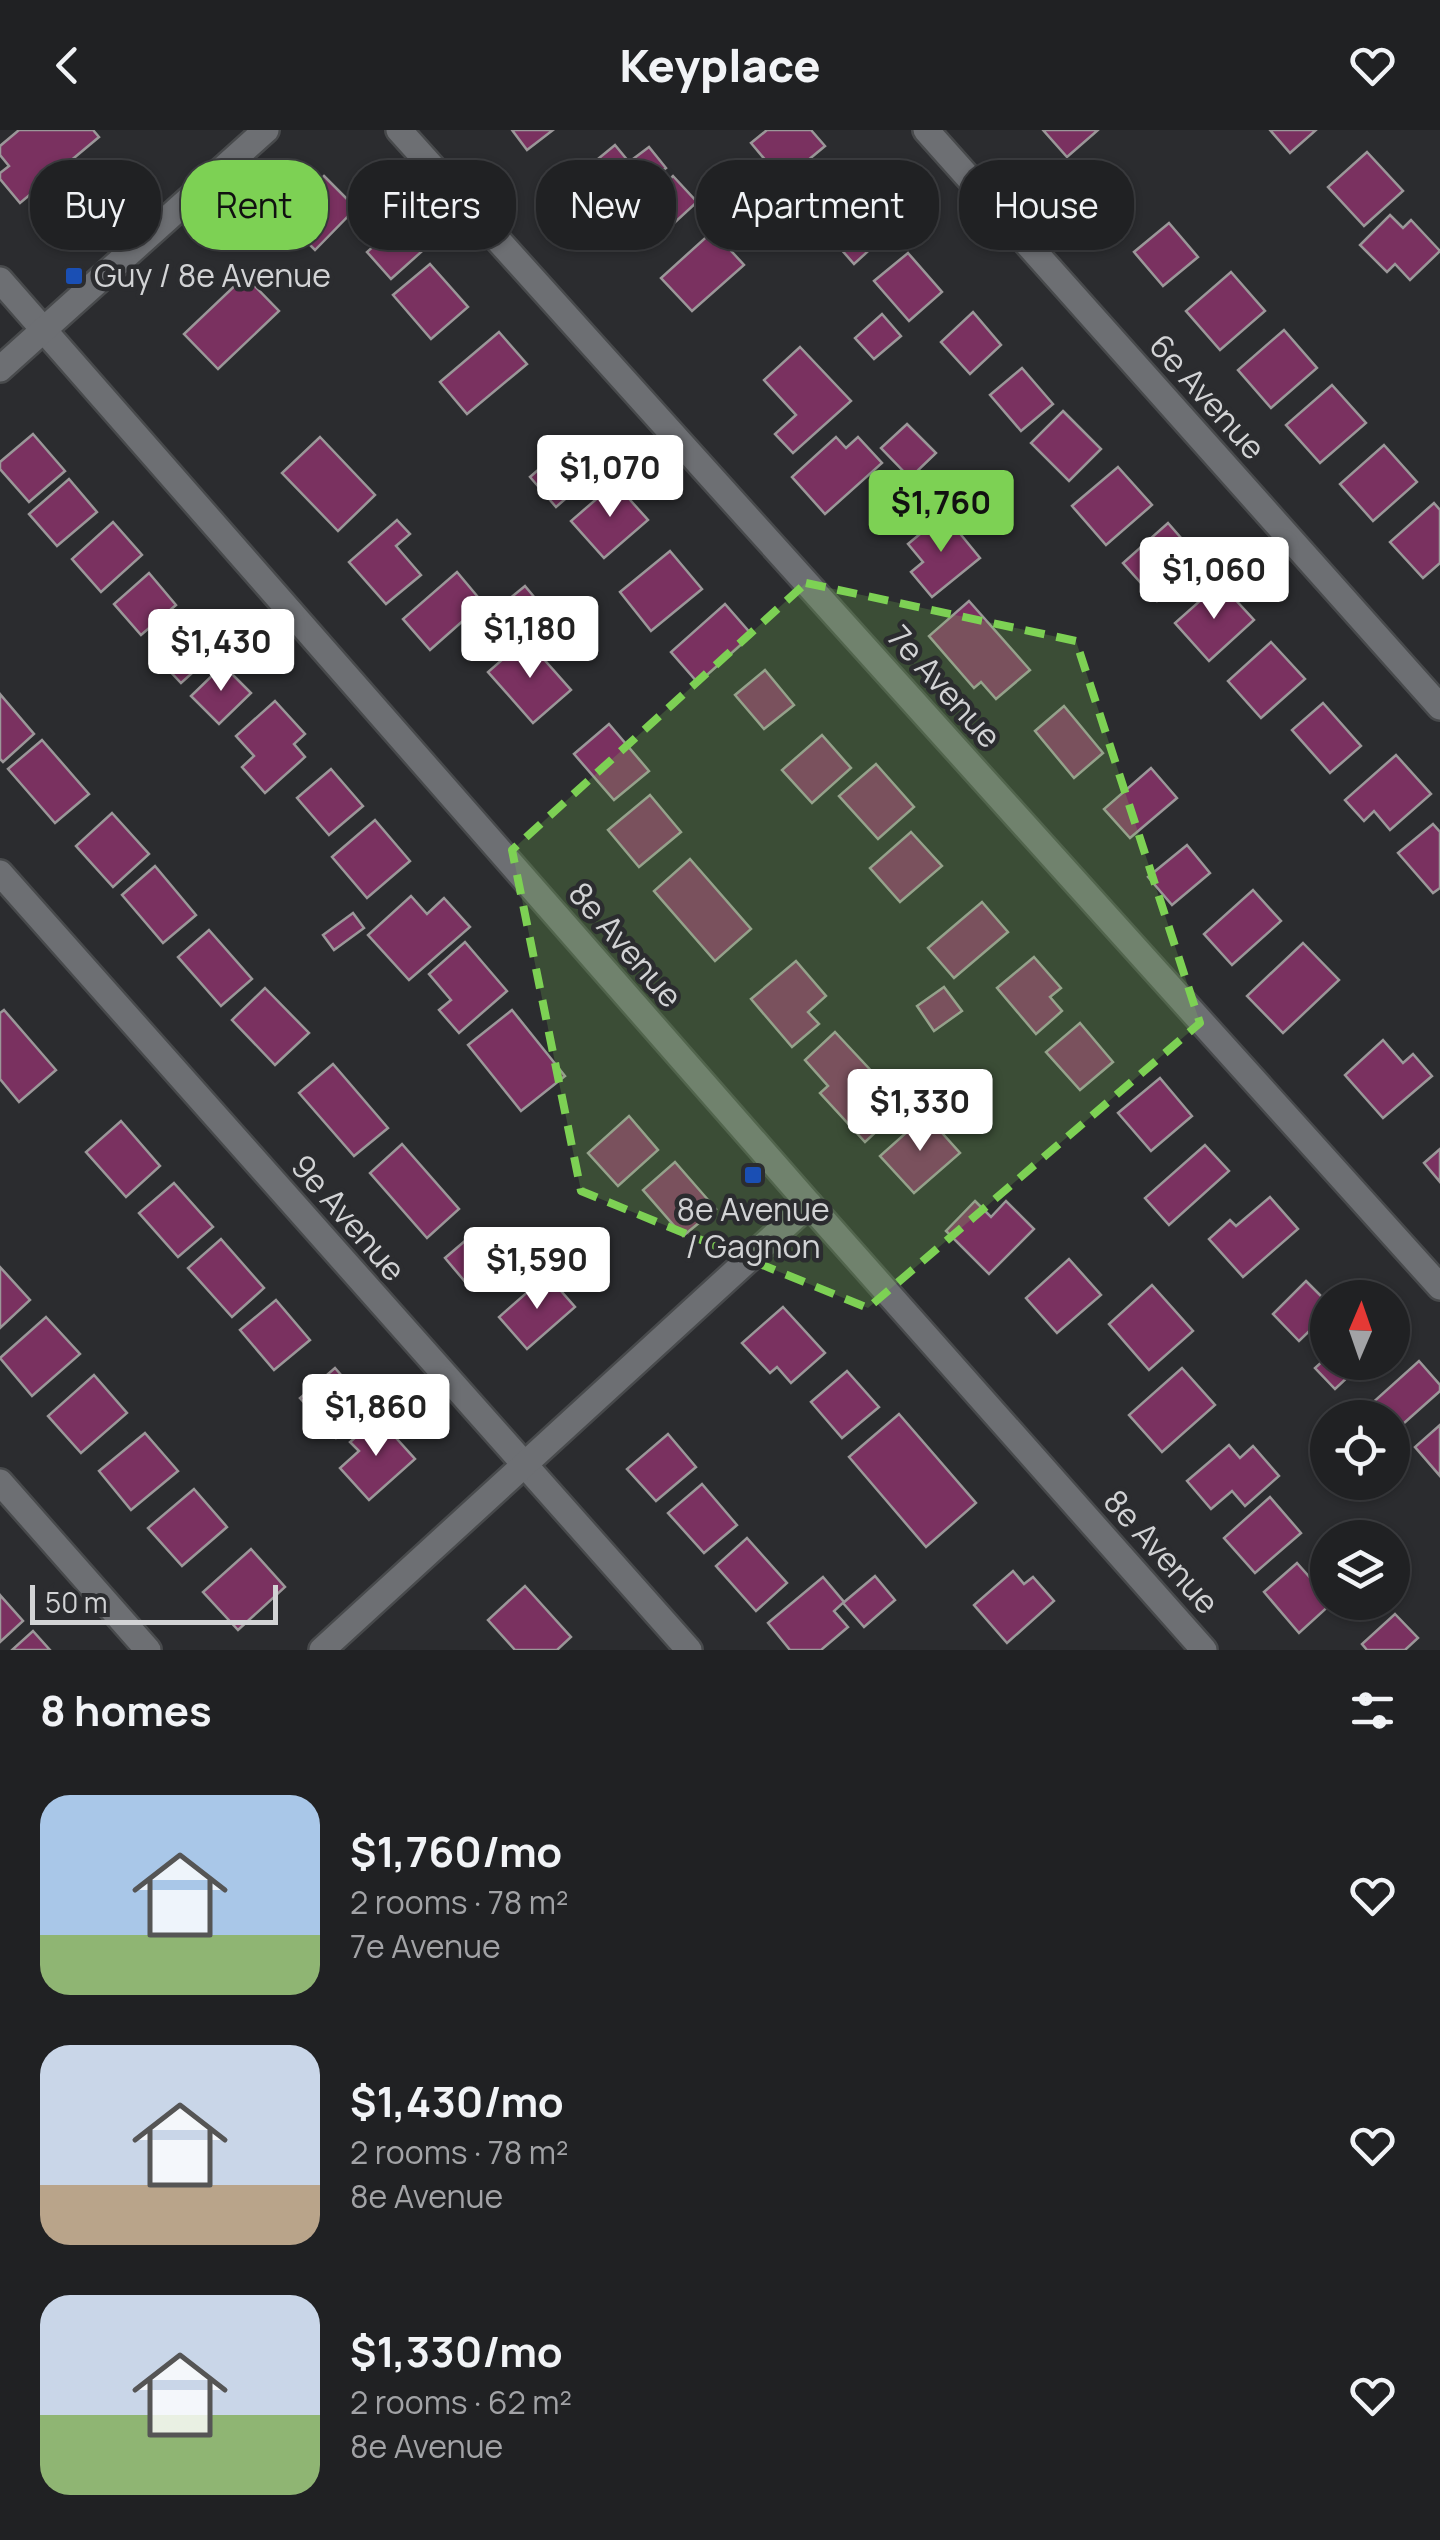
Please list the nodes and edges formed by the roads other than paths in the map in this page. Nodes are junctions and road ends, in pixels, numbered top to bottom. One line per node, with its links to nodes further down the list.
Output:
1 (266, 130): 5 (street)
2 (399, 130): 10 (street, 7e Avenue)
3 (926, 130): 7 (street, 6e Avenue)
4 (0, 280): 5 (street, 8e Avenue)
5 (44, 329): 6 (street); 9 (street, 8e Avenue)
6 (0, 369)
7 (1440, 708)
8 (0, 873): 11 (street, 9e Avenue)
9 (808, 1204): 11 (street); 16 (street, 8e Avenue)
10 (1440, 1288)
11 (525, 1466): 14 (street); 15 (street, 9e Avenue)
12 (0, 1482): 13 (street)
13 (148, 1650)
14 (322, 1650)
15 (688, 1650)
16 (1204, 1650)

